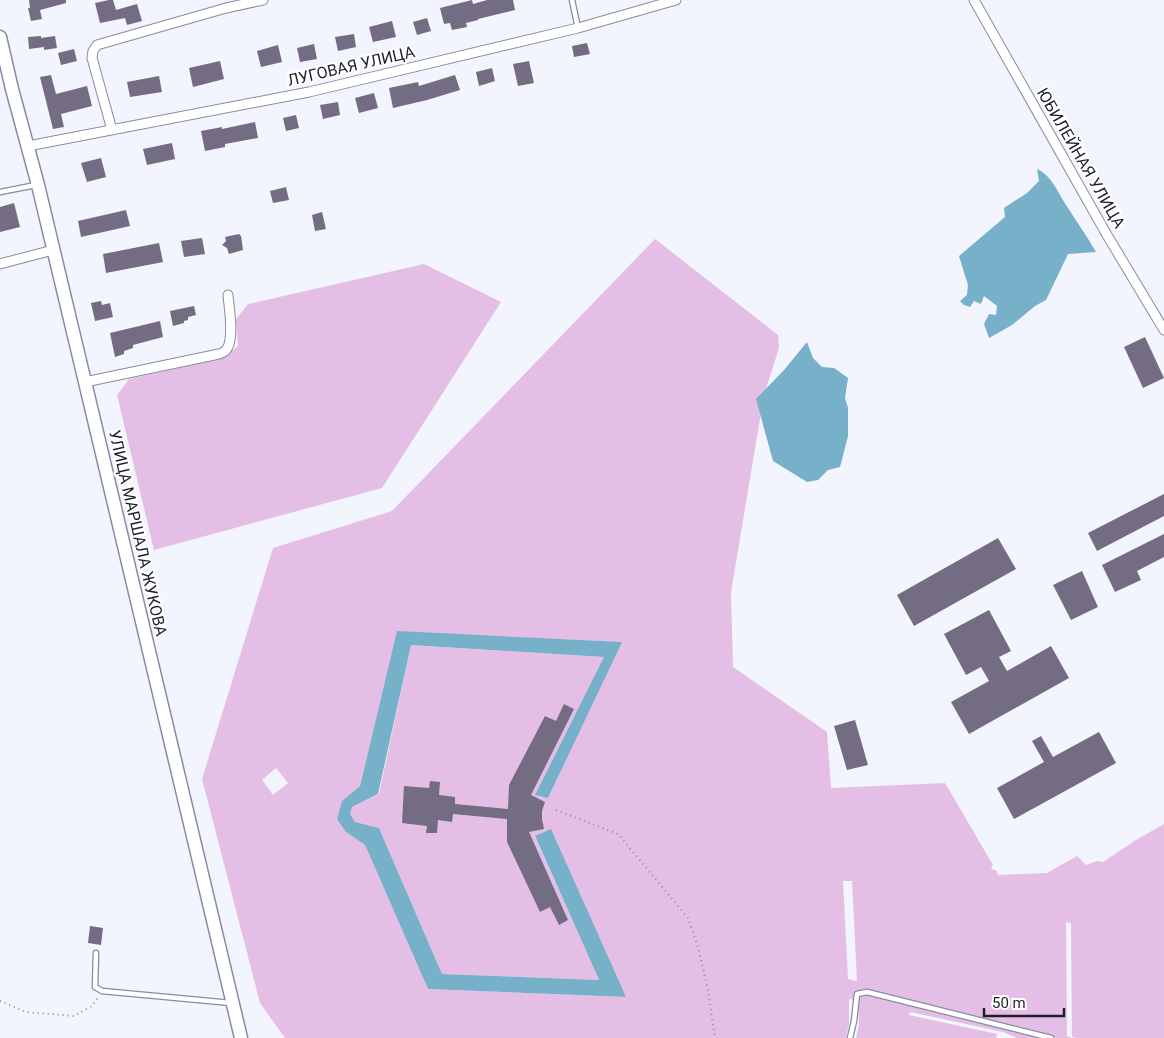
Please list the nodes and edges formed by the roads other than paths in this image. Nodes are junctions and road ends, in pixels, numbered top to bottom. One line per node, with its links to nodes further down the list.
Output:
1 (263, 0): 7 (street)
2 (572, 0): 5 (lane)
3 (676, 0): 5 (street, ЛУГОВАЯ УЛИЦА)
4 (974, 0): 14 (street, ЮБИЛЕЙНАЯ УЛИЦА)
5 (578, 28): 7 (street, ЛУГОВАЯ УЛИЦА)
6 (0, 37): 8 (street, УЛИЦА МАРШАЛА ЖУКОВА)
7 (112, 130): 8 (street, ЛУГОВАЯ УЛИЦА)
8 (28, 146): 9 (street, УЛИЦА МАРШАЛА ЖУКОВА)
9 (38, 185): 10 (lane); 11 (street, УЛИЦА МАРШАЛА ЖУКОВА)
10 (0, 192)
11 (53, 250): 12 (street); 15 (street, УЛИЦА МАРШАЛА ЖУКОВА)
12 (0, 264)
13 (228, 296): 15 (street)
14 (1164, 330)
15 (85, 382): 17 (street, УЛИЦА МАРШАЛА ЖУКОВА)
16 (96, 954): 17 (lane)
17 (233, 1003): 18 (street, УЛИЦА МАРШАЛА ЖУКОВА)
18 (241, 1038)
19 (850, 1038): 20 (lane)
20 (1051, 1038)

